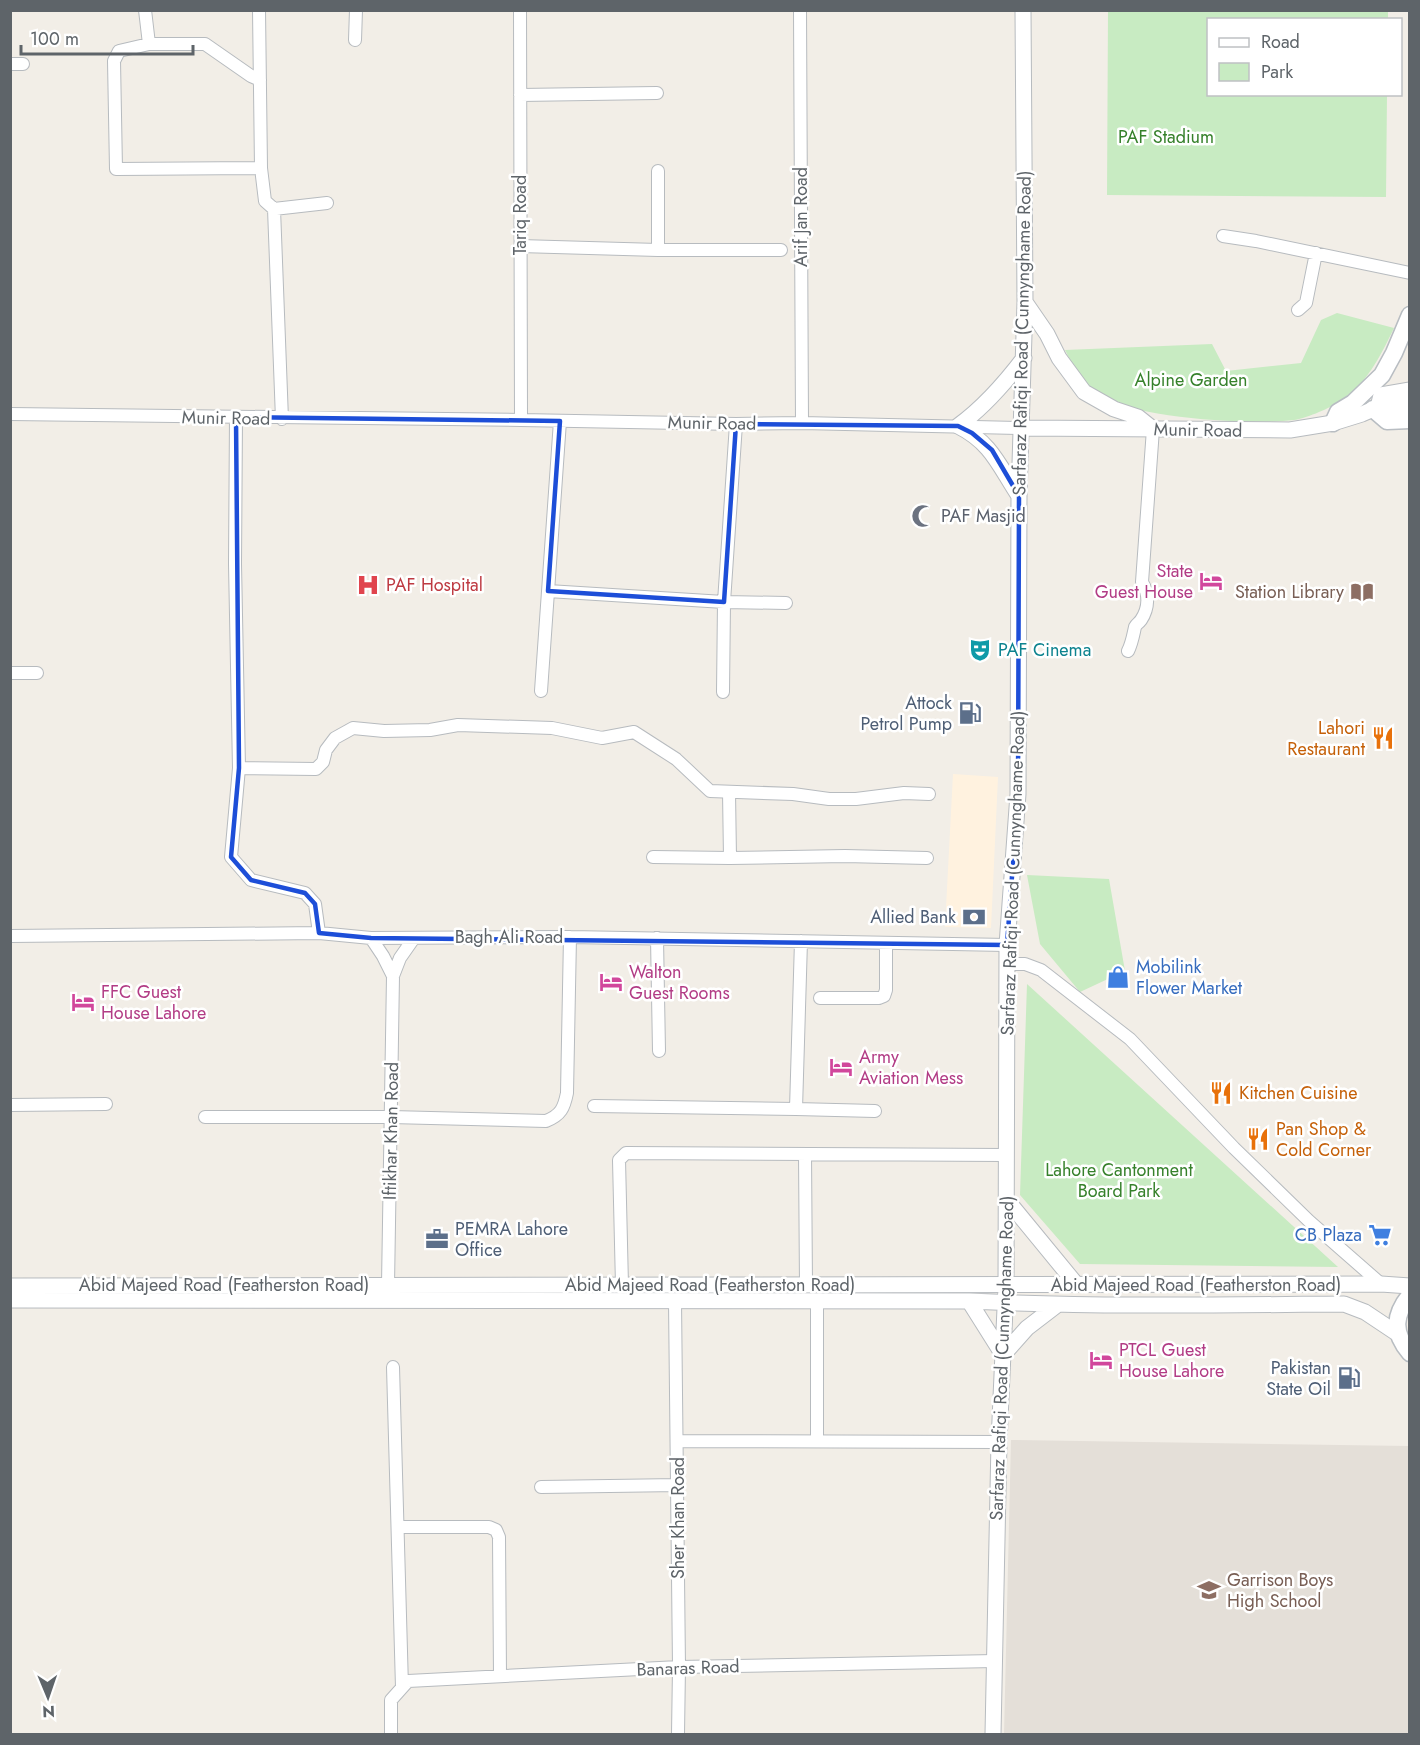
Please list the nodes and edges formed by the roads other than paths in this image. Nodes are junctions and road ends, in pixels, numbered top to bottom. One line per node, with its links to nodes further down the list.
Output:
1 (144, 10): 8 (street)
2 (259, 10): 9 (street)
3 (356, 10): 7 (street)
4 (520, 10): 11 (street, Tariq Road)
5 (800, 10): 35 (street, Arif Jan Road)
6 (1023, 10): 22 (street, Sarfaraz Rafiqi Road (Cunnynghame Road))
7 (355, 40)
8 (149, 44): 9 (street); 12 (street)
9 (260, 80): 12 (street)
10 (657, 93): 11 (street)
11 (520, 95): 17 (street, Tariq Road)
12 (261, 168): 15 (street)
13 (658, 171): 18 (street)
14 (327, 203): 15 (street)
15 (274, 209): 31 (street)
16 (1223, 236): 20 (street)
17 (520, 246): 18 (street); 32 (street, Tariq Road)
18 (658, 250): 19 (street)
19 (781, 250)
20 (1316, 253): 21 (street); 23 (street)
21 (1410, 273)
22 (1025, 302): 25 (street, Sarfaraz Rafiqi Road (Cunnynghame Road)); 40 (street)
23 (1298, 310)
24 (1410, 315): 36 (main road)
25 (1024, 358): 38 (street); 39 (street, Sarfaraz Rafiqi Road (Cunnynghame Road))
26 (1410, 390): 28 (street)
27 (1410, 405): 28 (street, Munir Road)
28 (1375, 408): 33 (main road); 36 (street, Munir Road)
29 (10, 414): 30 (street, Munir Road)
30 (236, 417): 31 (street, Munir Road); 50 (street)
31 (282, 419): 32 (street, Munir Road)
32 (520, 420): 34 (street, Munir Road)
33 (1410, 420)
34 (560, 421): 37 (street, Munir Road); 42 (street)
35 (802, 423): 37 (street, Munir Road); 38 (street, Munir Road)
36 (1334, 423): 40 (street, Munir Road)
37 (736, 424): 43 (street)
38 (958, 426): 39 (street, Munir Road); 41 (street)
39 (1022, 428): 40 (street, Munir Road); 41 (street, Sarfaraz Rafiqi Road (Cunnynghame Road))
40 (1153, 429): 45 (street)
41 (1019, 496): 64 (street, Sarfaraz Rafiqi Road (Cunnynghame Road))
42 (548, 591): 43 (street); 48 (street)
43 (724, 602): 44 (street); 49 (street)
44 (786, 603)
45 (1128, 651)
46 (37, 673): 47 (street)
47 (10, 674)
48 (541, 691)
49 (723, 692)
50 (239, 768): 51 (street); 56 (street)
51 (729, 792): 52 (street); 54 (street)
52 (929, 794)
53 (653, 857): 54 (street)
54 (730, 858): 55 (street)
55 (927, 858)
56 (319, 933): 57 (street, Bagh Ali Road); 61 (street, Bagh Ali Road)
57 (10, 936)
58 (570, 937): 59 (street, Bagh Ali Road); 60 (street, Bagh Ali Road); 75 (street)
59 (414, 938): 61 (street, Bagh Ali Road); 66 (street, Iftikhar Khan Road)
60 (657, 938): 62 (street, Bagh Ali Road); 68 (street)
61 (371, 939): 66 (street, Iftikhar Khan Road)
62 (801, 941): 63 (street, Bagh Ali Road); 72 (street)
63 (886, 943): 64 (street, Bagh Ali Road); 67 (street)
64 (1007, 945): 65 (street, Sarfaraz Rafiqi Road (Cunnynghame Road))
65 (1007, 964): 77 (street, Sarfaraz Rafiqi Road (Cunnynghame Road)); 80 (street)
66 (393, 976): 75 (street, Iftikhar Khan Road)
67 (820, 998)
68 (659, 1051)
69 (106, 1104): 70 (street)
70 (10, 1105)
71 (594, 1106): 72 (street)
72 (796, 1109): 73 (street)
73 (875, 1111)
74 (205, 1117): 75 (street)
75 (391, 1117): 81 (street, Iftikhar Khan Road)
76 (805, 1154): 77 (street); 82 (street); 84 (street)
77 (1005, 1155): 78 (street, Sarfaraz Rafiqi Road (Cunnynghame Road))
78 (1007, 1200): 79 (street); 85 (street, Sarfaraz Rafiqi Road (Cunnynghame Road))
79 (1076, 1284): 80 (street, Abid Majeed Road (Featherston Road)); 85 (street, Abid Majeed Road (Featherston Road))
80 (1381, 1284): 86 (street, Abid Majeed Road (Featherston Road))
81 (388, 1285): 82 (street, Abid Majeed Road (Featherston Road)); 83 (street, Abid Majeed Road (Featherston Road))
82 (622, 1285): 87 (street, Abid Majeed Road (Featherston Road))
83 (10, 1286)
84 (806, 1286): 85 (street, Abid Majeed Road (Featherston Road)); 87 (street, Abid Majeed Road (Featherston Road))
85 (1006, 1286): 93 (street, Sarfaraz Rafiqi Road (Cunnynghame Road))
86 (1410, 1286)
87 (706, 1293): 90 (street, Abid Majeed Road (Featherston Road)); 92 (street, Abid Majeed Road (Featherston Road))
88 (1410, 1294): 95 (main road)
89 (10, 1300): 90 (street, Abid Majeed Road (Featherston Road))
90 (675, 1301): 100 (street, Sher Khan Road)
91 (969, 1301): 92 (street, Abid Majeed Road (Featherston Road)); 93 (street, Abid Majeed Road (Featherston Road)); 97 (street)
92 (817, 1302): 99 (street)
93 (1005, 1303): 94 (street, Abid Majeed Road (Featherston Road)); 97 (street, Sarfaraz Rafiqi Road (Cunnynghame Road))
94 (1057, 1305): 95 (street, Abid Majeed Road (Featherston Road)); 97 (street)
95 (1398, 1334): 96 (main road)
96 (1409, 1353)
97 (1003, 1355): 101 (street, Sarfaraz Rafiqi Road (Cunnynghame Road))
98 (393, 1367): 104 (street)
99 (817, 1441): 100 (street); 101 (street)
100 (677, 1442): 102 (street, Sher Khan Road)
101 (999, 1442): 105 (street, Sarfaraz Rafiqi Road (Cunnynghame Road))
102 (678, 1485): 103 (street); 106 (street, Sher Khan Road)
103 (541, 1487)
104 (398, 1527): 107 (street); 108 (street)
105 (995, 1661): 106 (street, Banaras Road); 111 (street, Sarfaraz Rafiqi Road (Cunnynghame Road))
106 (679, 1668): 107 (street, Banaras Road); 110 (street, Sher Khan Road)
107 (500, 1676): 108 (street, Banaras Road)
108 (402, 1687): 109 (street)
109 (391, 1734)
110 (678, 1734)
111 (993, 1734)

